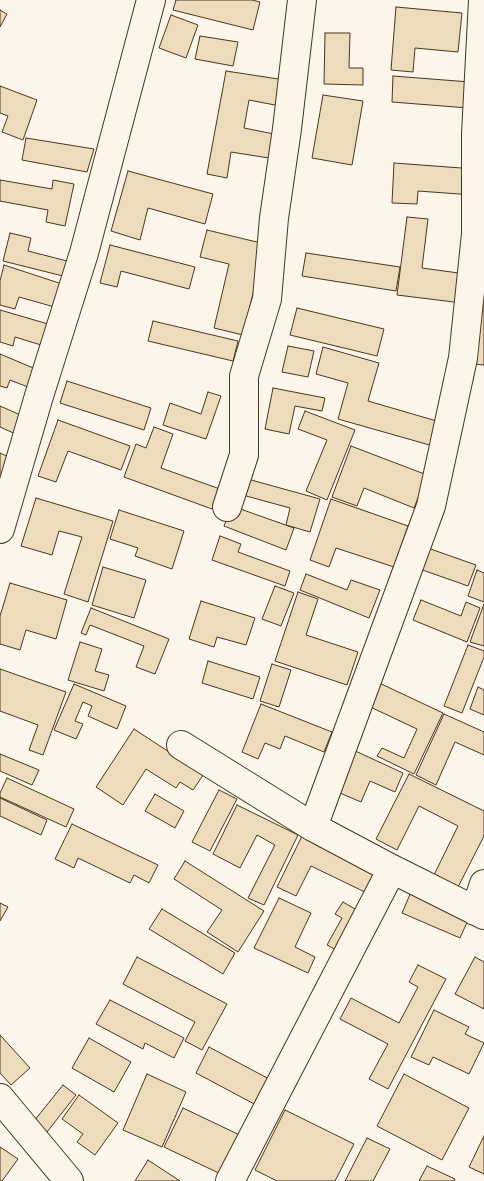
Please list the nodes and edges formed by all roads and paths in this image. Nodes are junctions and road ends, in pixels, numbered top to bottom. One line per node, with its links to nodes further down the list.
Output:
1 (151, 0): 5 (street)
2 (302, 0): 4 (street)
3 (483, 0): 7 (street)
4 (227, 507)
5 (0, 529)
6 (181, 746): 7 (street)
7 (313, 827): 8 (street)
8 (392, 869): 10 (street); 13 (street)
9 (484, 884): 10 (street)
10 (480, 913)
11 (0, 1098): 12 (street)
12 (68, 1181)
13 (230, 1181)

